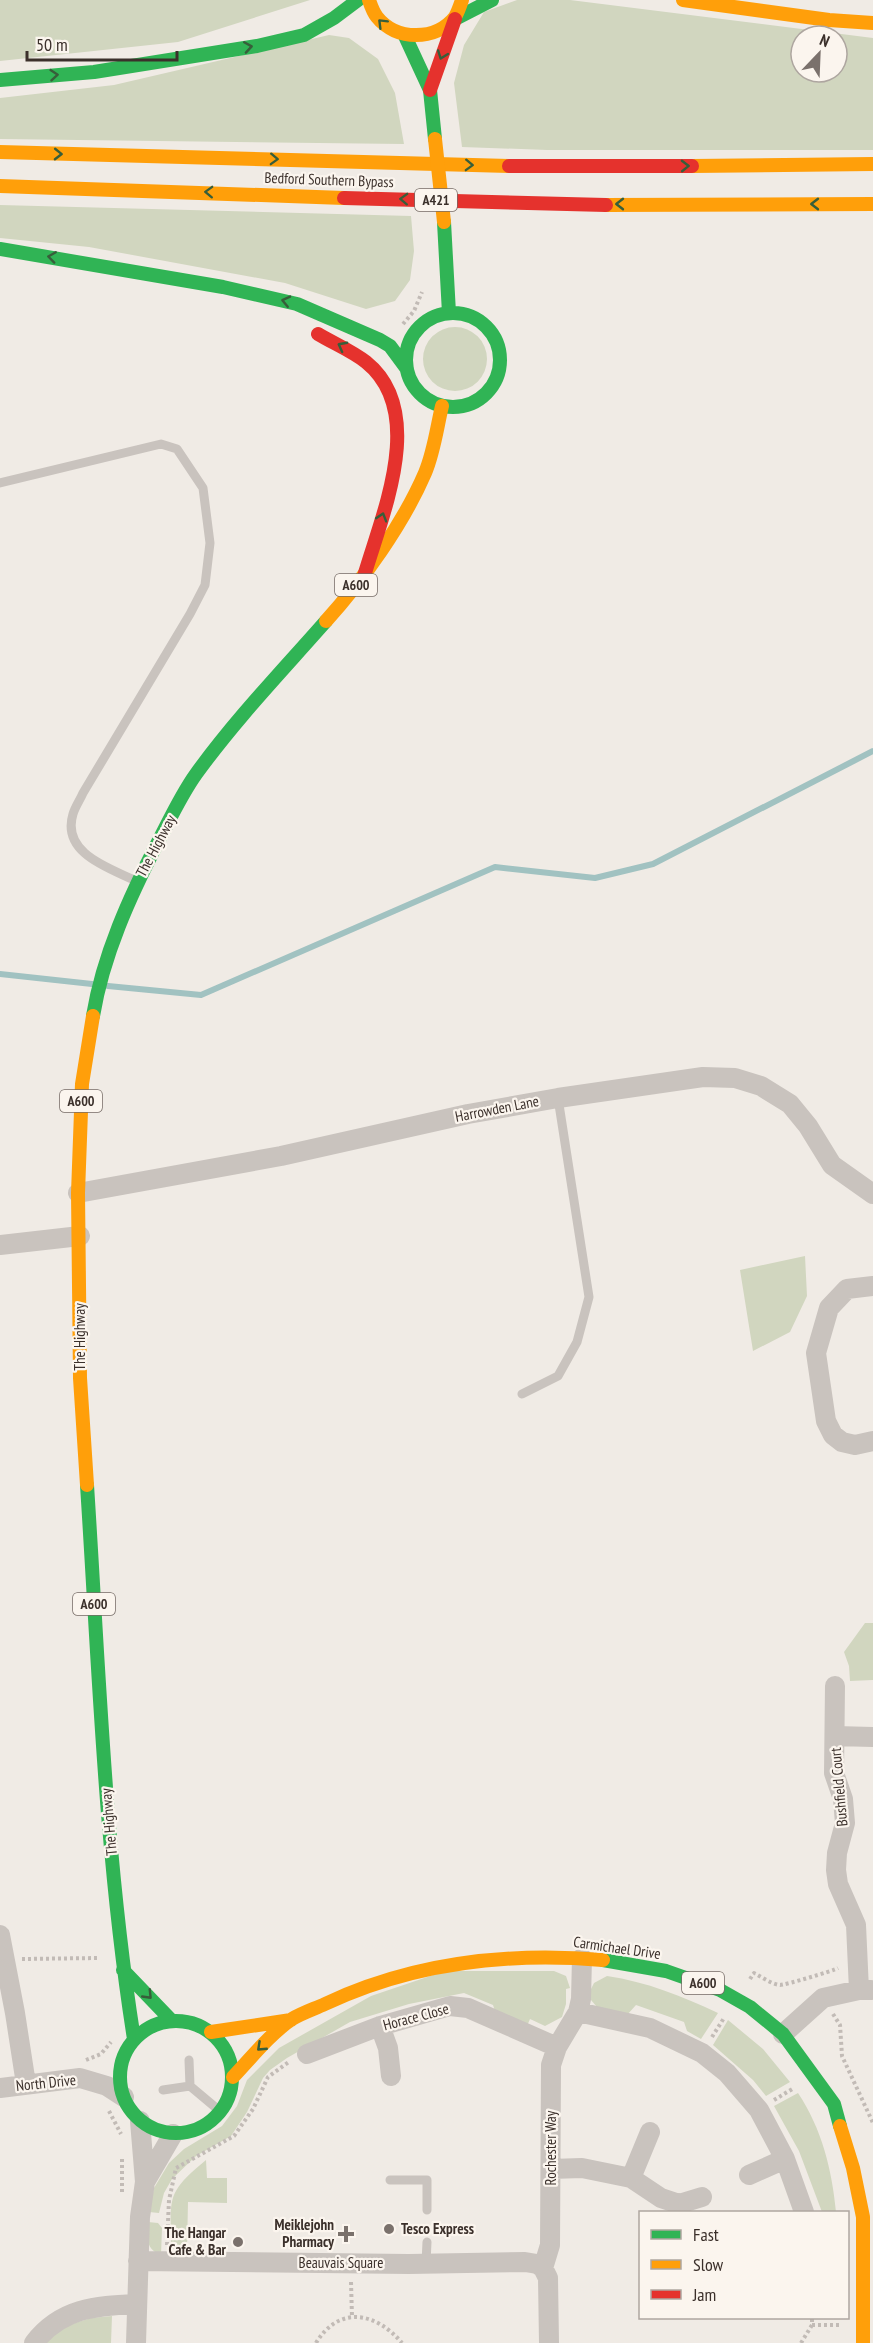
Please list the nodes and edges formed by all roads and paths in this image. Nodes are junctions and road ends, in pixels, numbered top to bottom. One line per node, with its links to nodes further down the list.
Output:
1 (358, 0): 10 (main road, one-way to 1)
2 (369, 0): 9 (main road, one-way to 2)
3 (462, 0): 7 (main road)
4 (492, 0): 7 (main road)
5 (683, 0): 6 (main road)
6 (710, 2): 8 (main road)
7 (455, 19): 9 (main road); 11 (main road, one-way to 11)
8 (873, 23)
9 (405, 36): 11 (main road)
10 (0, 80)
11 (430, 90): 20 (main road, bridge)
12 (0, 152): 13 (main road, Bedford Southern Bypass, one-way to 13)
13 (873, 164)
14 (0, 186): 15 (main road, Bedford Southern Bypass / A421, one-way to 14)
15 (873, 204)
16 (0, 249): 18 (main road, one-way to 16)
17 (425, 284): 21 (path)
18 (223, 287): 19 (main road); 23 (main road, one-way to 18)
19 (277, 313)
20 (450, 313): 23 (main road); 24 (main road)
21 (399, 327)
22 (309, 329): 26 (main road, one-way to 22)
23 (407, 369): 24 (main road)
24 (442, 406): 26 (main road, A600)
25 (0, 483): 27 (lane)
26 (365, 573): 27 (main road, The Highway / A600)
27 (137, 882): 29 (main road, The Highway / A600)
28 (558, 1098): 29 (street, Harrowden Lane); 30 (street, Harrowden Lane); 34 (lane)
29 (78, 1192): 31 (main road, The Highway / A600)
30 (873, 1194)
31 (80, 1236): 32 (street); 42 (main road, The Highway / A600)
32 (0, 1245)
33 (873, 1286): 35 (street)
34 (522, 1394)
35 (873, 1441)
36 (835, 1686): 37 (street, Bushfield Court)
37 (835, 1736): 38 (street); 43 (street, Bushfield Court)
38 (873, 1737)
39 (0, 1935): 41 (street)
40 (582, 1958): 47 (main road, Carmichael Drive / A600); 48 (street, Rochester Way); 50 (main road, Carmichael Drive / A600)
41 (4, 1959): 42 (path); 61 (street)
42 (123, 1964): 49 (main road, one-way to 49); 54 (main road, The Highway / A600)
43 (859, 1965): 44 (path); 45 (street, Bushfield Court)
44 (813, 1977): 46 (path); 47 (path)
45 (866, 1990): 46 (street)
46 (824, 1998): 53 (street); 68 (path)
47 (736, 1999): 53 (main road, Carmichael Drive / A600); 56 (path)
48 (578, 2012): 55 (street, Rochester Way); 56 (street)
49 (172, 2020): 52 (main road); 54 (main road)
50 (291, 2020): 52 (main road, Carmichael Drive / A600); 60 (main road, Carmichael Drive / A600, one-way to 60)
51 (380, 2026): 55 (street, Horace Close); 57 (street, Horace Close); 59 (street)
52 (211, 2032): 60 (main road)
53 (783, 2034): 98 (main road, Carmichael Drive / A600)
54 (134, 2039): 65 (main road)
55 (557, 2047): 74 (street, Rochester Way)
56 (702, 2053): 73 (street)
57 (307, 2054): 85 (path)
58 (189, 2060): 62 (lane)
59 (390, 2076)
60 (233, 2077): 66 (main road)
61 (26, 2084): 63 (street, North Drive); 65 (street, North Drive)
62 (190, 2086): 64 (lane); 66 (lane)
63 (0, 2088)
64 (163, 2090)
65 (116, 2102): 67 (main road); 71 (path)
66 (221, 2112): 70 (main road)
67 (140, 2121): 70 (main road); 78 (street)
68 (873, 2123)
69 (650, 2132): 76 (street)
70 (173, 2133): 78 (street)
71 (122, 2145)
72 (122, 2155): 79 (path)
73 (785, 2159): 75 (street); 82 (street)
74 (551, 2169): 76 (street); 88 (street, Rochester Way)
75 (749, 2175)
76 (631, 2178): 80 (street)
77 (390, 2181): 81 (lane)
78 (145, 2182): 84 (street)
79 (122, 2196)
80 (702, 2197)
81 (427, 2210)
82 (804, 2211)
83 (427, 2242): 87 (lane)
84 (138, 2261): 85 (street, Beauvais Square); 89 (street)
85 (167, 2262): 86 (street, Beauvais Square)
86 (351, 2263): 87 (street, Beauvais Square); 90 (path)
87 (426, 2263): 88 (street, Beauvais Square)
88 (543, 2268): 96 (street, Rochester Way)
89 (136, 2304): 92 (street); 93 (street)
90 (352, 2317): 94 (path); 95 (path)
91 (812, 2319): 97 (path)
92 (34, 2343)
93 (136, 2343)
94 (316, 2343)
95 (402, 2343)
96 (549, 2343)
97 (801, 2343)
98 (863, 2343)

